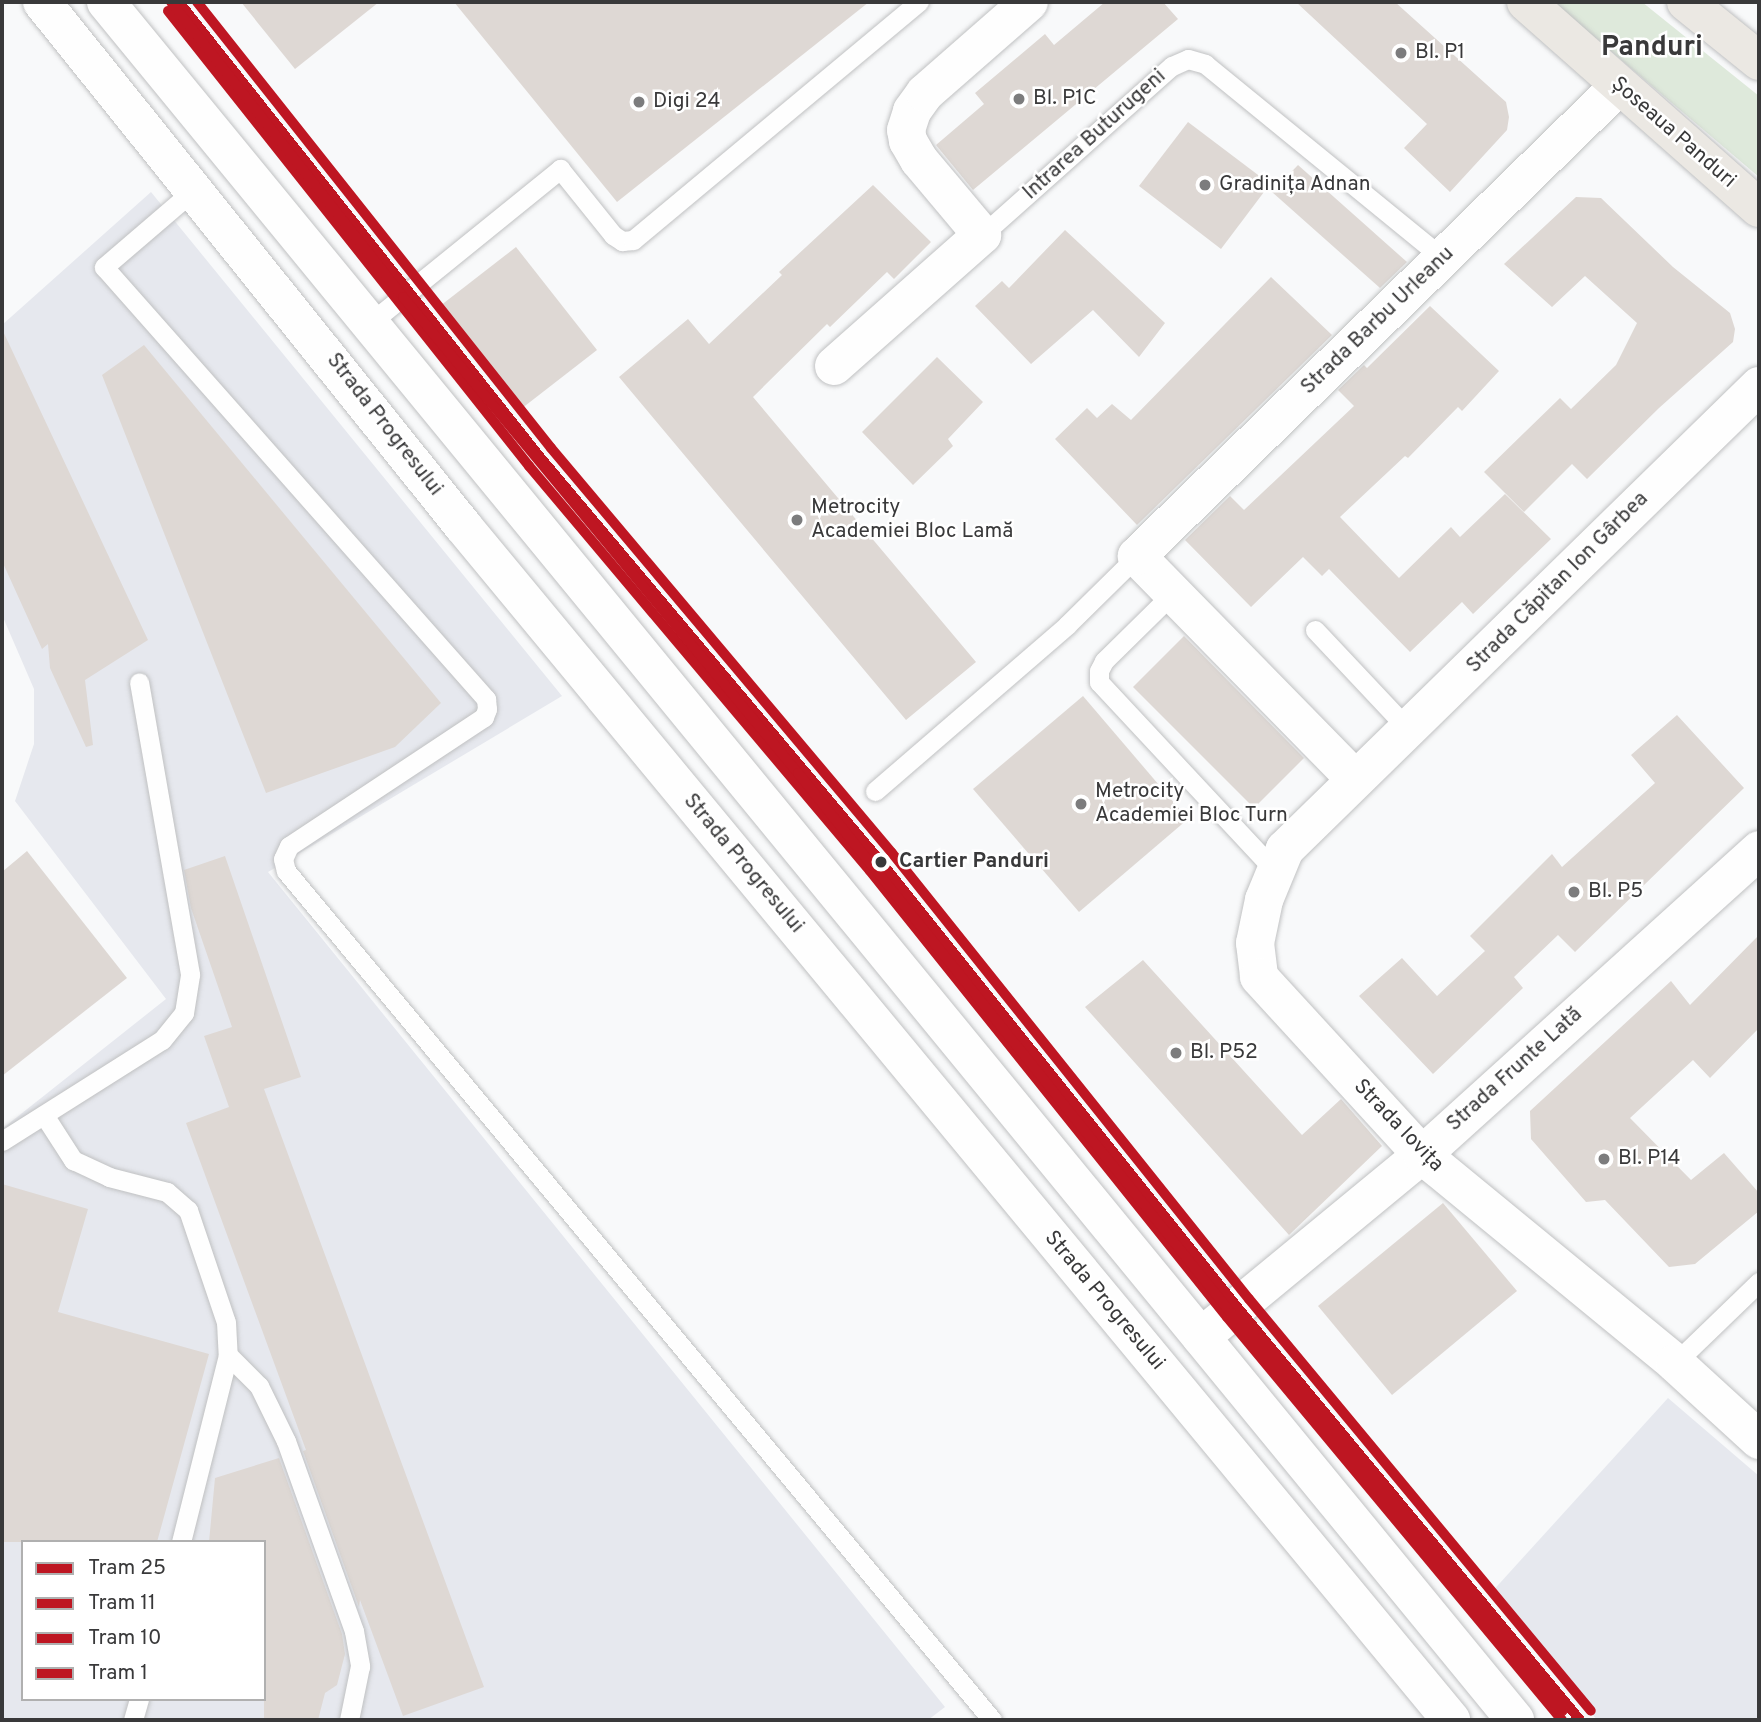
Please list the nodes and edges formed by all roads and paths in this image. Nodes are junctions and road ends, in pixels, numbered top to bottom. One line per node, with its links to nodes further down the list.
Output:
1 (42, 2): 10 (main road, Strada Progresului)
2 (106, 2): 9 (main road)
3 (919, 2): 14 (lane)
4 (1029, 2): 12 (main road)
5 (1526, 2): 8 (main road, Șoseaua Panduri)
6 (1686, 2): 7 (main road)
7 (1759, 61)
8 (1619, 86): 11 (main road, Șoseaua Panduri); 13 (main road, Strada Barbu Urleanu)
9 (235, 159): 10 (main road); 14 (main road)
10 (195, 189): 33 (main road, Strada Progresului); 39 (lane)
11 (1759, 208)
12 (982, 235): 13 (lane, Intrarea Buturugeni); 15 (main road, Intrarea Buturugeni)
13 (1443, 258): 17 (main road, Strada Barbu Urleanu)
14 (370, 323): 30 (main road)
15 (834, 366)
16 (1759, 386): 21 (main road, Strada Căpitan Ion Gârbea)
17 (1137, 556): 18 (main road); 23 (lane)
18 (1173, 593): 22 (main road); 25 (lane)
19 (1315, 630): 21 (lane)
20 (139, 682): 26 (lane)
21 (1409, 730): 22 (main road, Strada Căpitan Ion Gârbea)
22 (1355, 779): 25 (main road, Strada Iovița)
23 (875, 792)
24 (1759, 850): 28 (main road, Strada Frunte Lată)
25 (1275, 871): 28 (main road, Strada Iovița)
26 (44, 1115): 27 (lane); 31 (lane)
27 (2, 1141)
28 (1422, 1155): 30 (main road, Strada Frunte Lată); 32 (main road, Strada Iovița)
29 (1759, 1282): 32 (lane)
30 (1201, 1337): 33 (main road, Strada Frunte Lată); 41 (main road)
31 (228, 1355): 35 (lane); 38 (lane)
32 (1675, 1363): 34 (main road, Strada Iovița)
33 (1161, 1370): 40 (main road, Strada Progresului)
34 (1759, 1440)
35 (182, 1540)
36 (138, 1701): 37 (lane)
37 (133, 1720)
38 (349, 1720)
39 (992, 1720)
40 (1451, 1720)
41 (1515, 1720)

